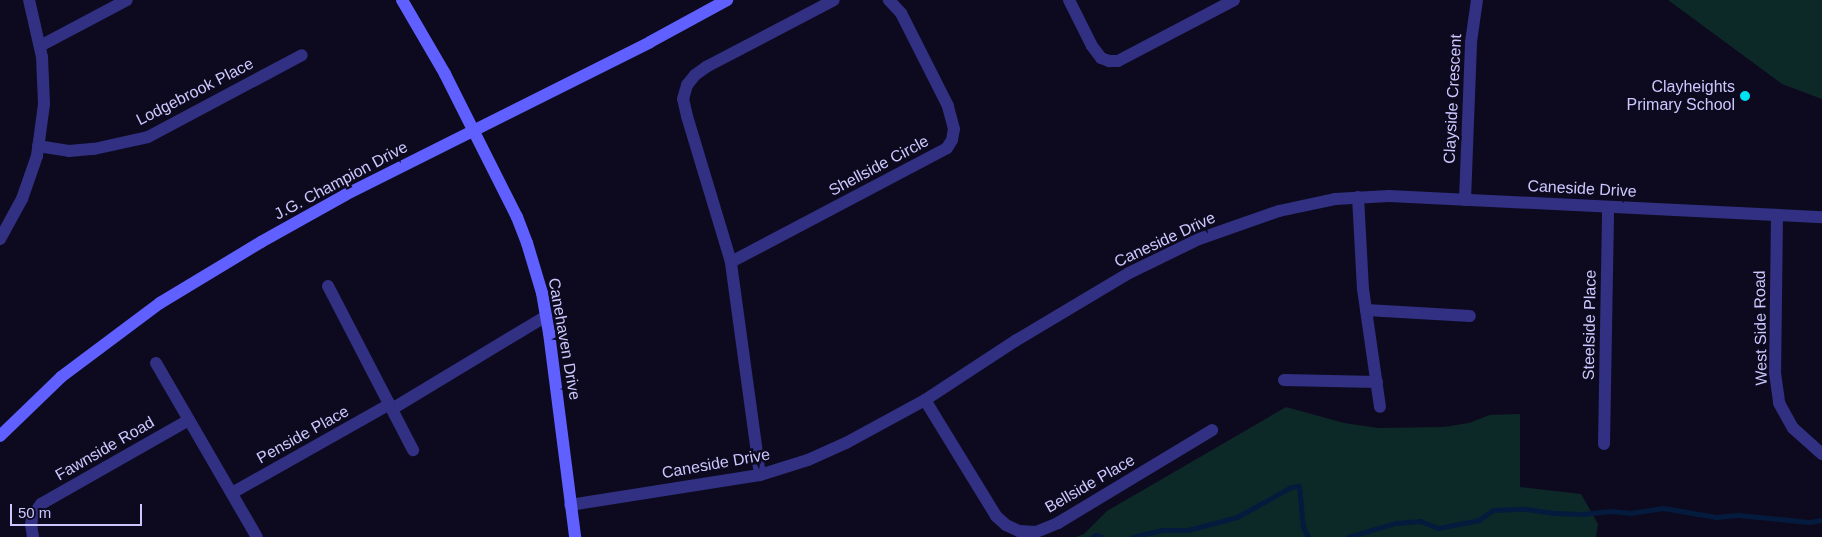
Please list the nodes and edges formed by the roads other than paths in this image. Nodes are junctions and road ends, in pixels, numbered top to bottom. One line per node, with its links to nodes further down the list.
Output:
1 (29, 0): 10 (street)
2 (127, 0): 10 (street)
3 (402, 0): 12 (main road, Canehaven Drive)
4 (727, 0): 12 (main road, J.G. Champion Drive)
5 (834, 0): 20 (street)
6 (889, 0): 20 (street, Shellside Circle)
7 (1069, 0): 8 (street)
8 (1234, 0)
9 (1478, 0): 15 (street, Clayside Crescent)
10 (40, 46): 13 (street)
11 (302, 55): 13 (street, Lodgebrook Place)
12 (473, 130): 23 (main road, Canehaven Drive); 33 (main road, J.G. Champion Drive)
13 (38, 146): 19 (street)
14 (1358, 197): 15 (street, Caneside Drive); 22 (street); 28 (street, Caneside Drive)
15 (1464, 200): 16 (street, Caneside Drive)
16 (1608, 207): 17 (street, Caneside Drive); 34 (street, Steelside Place)
17 (1776, 216): 18 (street, Caneside Drive); 36 (street, West Side Road)
18 (1822, 217)
19 (0, 239)
20 (731, 262): 37 (street)
21 (328, 286): 29 (street)
22 (1366, 310): 24 (street); 27 (street)
23 (546, 316): 29 (street, Penside Place); 39 (main road, Canehaven Drive)
24 (1470, 316)
25 (156, 363): 31 (street)
26 (1284, 380): 27 (street)
27 (1377, 382): 30 (street)
28 (925, 400): 32 (street, Bellside Place); 37 (street, Caneside Drive)
29 (391, 407): 35 (street); 38 (street, Penside Place)
30 (1380, 407)
31 (189, 420): 38 (street); 40 (street, Fawnside Road)
32 (1212, 430)
33 (0, 436)
34 (1604, 444)
35 (414, 450)
36 (1822, 454)
37 (760, 475): 39 (street, Caneside Drive)
38 (232, 493): 41 (street)
39 (570, 505): 42 (main road, Canehaven Drive)
40 (33, 537)
41 (257, 537)
42 (575, 537)

